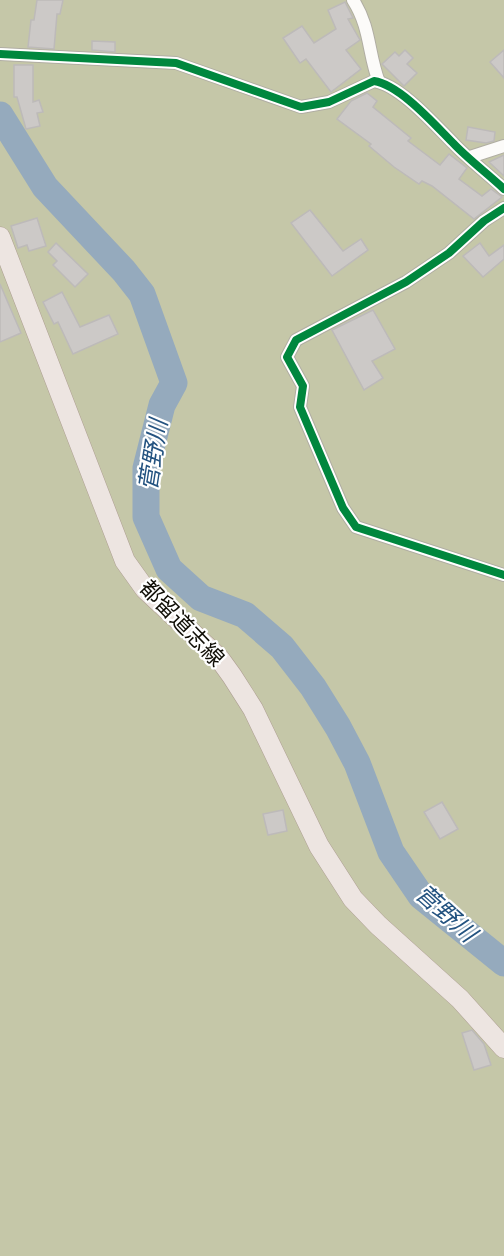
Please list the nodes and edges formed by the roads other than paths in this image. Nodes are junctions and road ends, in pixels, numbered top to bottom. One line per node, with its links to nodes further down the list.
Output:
1 (353, 0): 3 (street)
2 (0, 54): 3 (street)
3 (379, 82): 5 (street)
4 (504, 146): 5 (street)
5 (470, 157): 6 (street)
6 (504, 189)
7 (504, 208): 9 (street)
8 (0, 237): 10 (main road, 都留道志線)
9 (504, 575)
10 (504, 1048)

